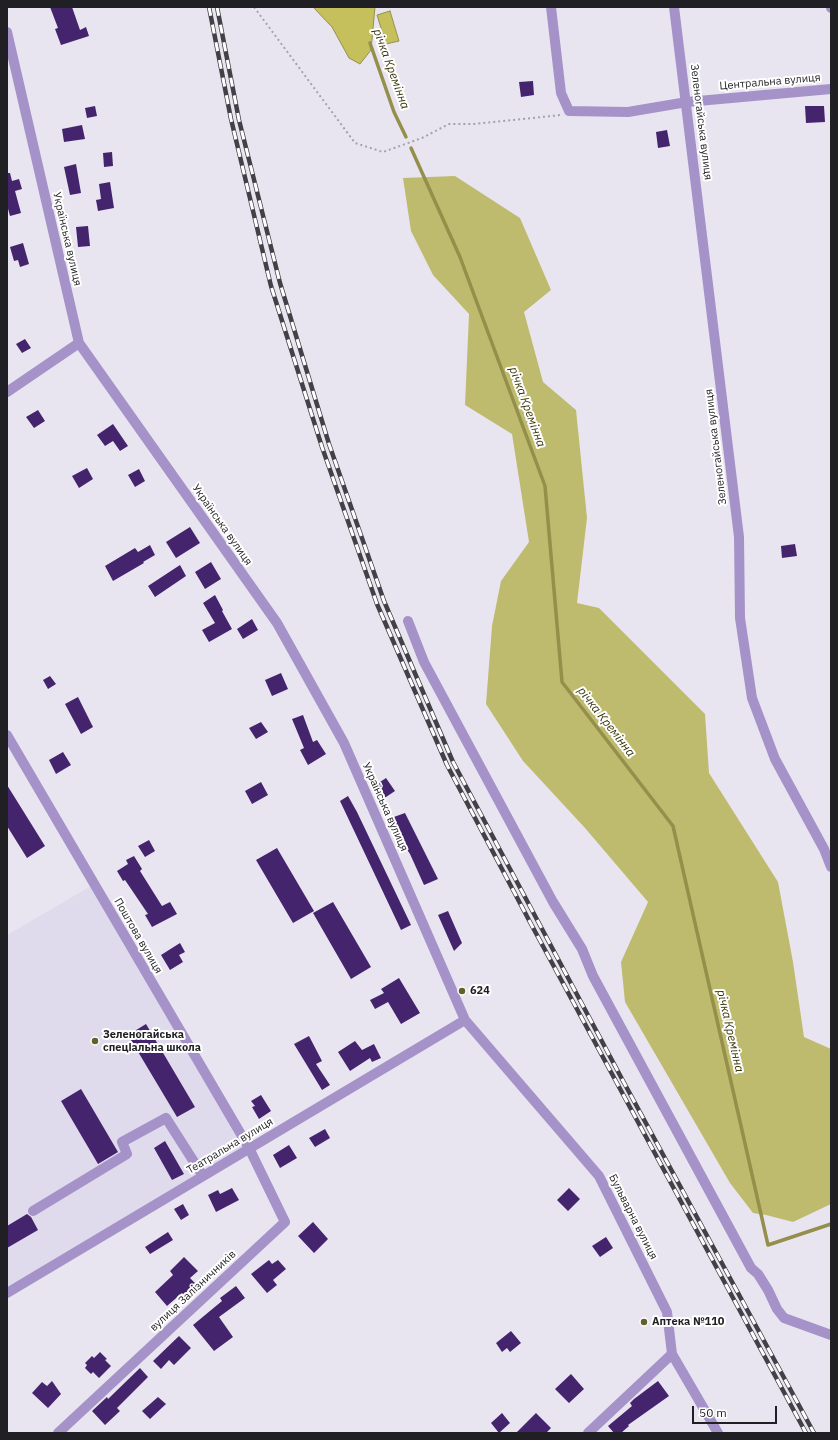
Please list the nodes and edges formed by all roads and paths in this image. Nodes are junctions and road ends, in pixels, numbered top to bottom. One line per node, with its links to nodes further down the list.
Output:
1 (254, 7): 7 (path)
2 (551, 7): 7 (street)
3 (674, 7): 6 (street, Зеленогайська вулиця)
4 (7, 32): 8 (street, Українська вулиця)
5 (831, 89): 6 (street, Центральна вулиця)
6 (687, 102): 7 (street, Центральна вулиця); 12 (street, Зеленогайська вулиця)
7 (569, 111)
8 (78, 344): 9 (street); 13 (street, Українська вулиця)
9 (7, 392)
10 (408, 621): 18 (street)
11 (7, 735): 14 (street, Поштова вулиця)
12 (831, 867)
13 (465, 1020): 14 (street, Театральна вулиця); 19 (street, Бульварна вулиця)
14 (249, 1148): 15 (street, Театральна вулиця); 20 (street, вулиця Залізничників)
15 (203, 1176): 16 (street); 17 (street, Театральна вулиця)
16 (33, 1211)
17 (7, 1293)
18 (831, 1335)
19 (672, 1354): 21 (street); 22 (street, Бульварна вулиця)
20 (58, 1433)
21 (588, 1433)
22 (718, 1433)

